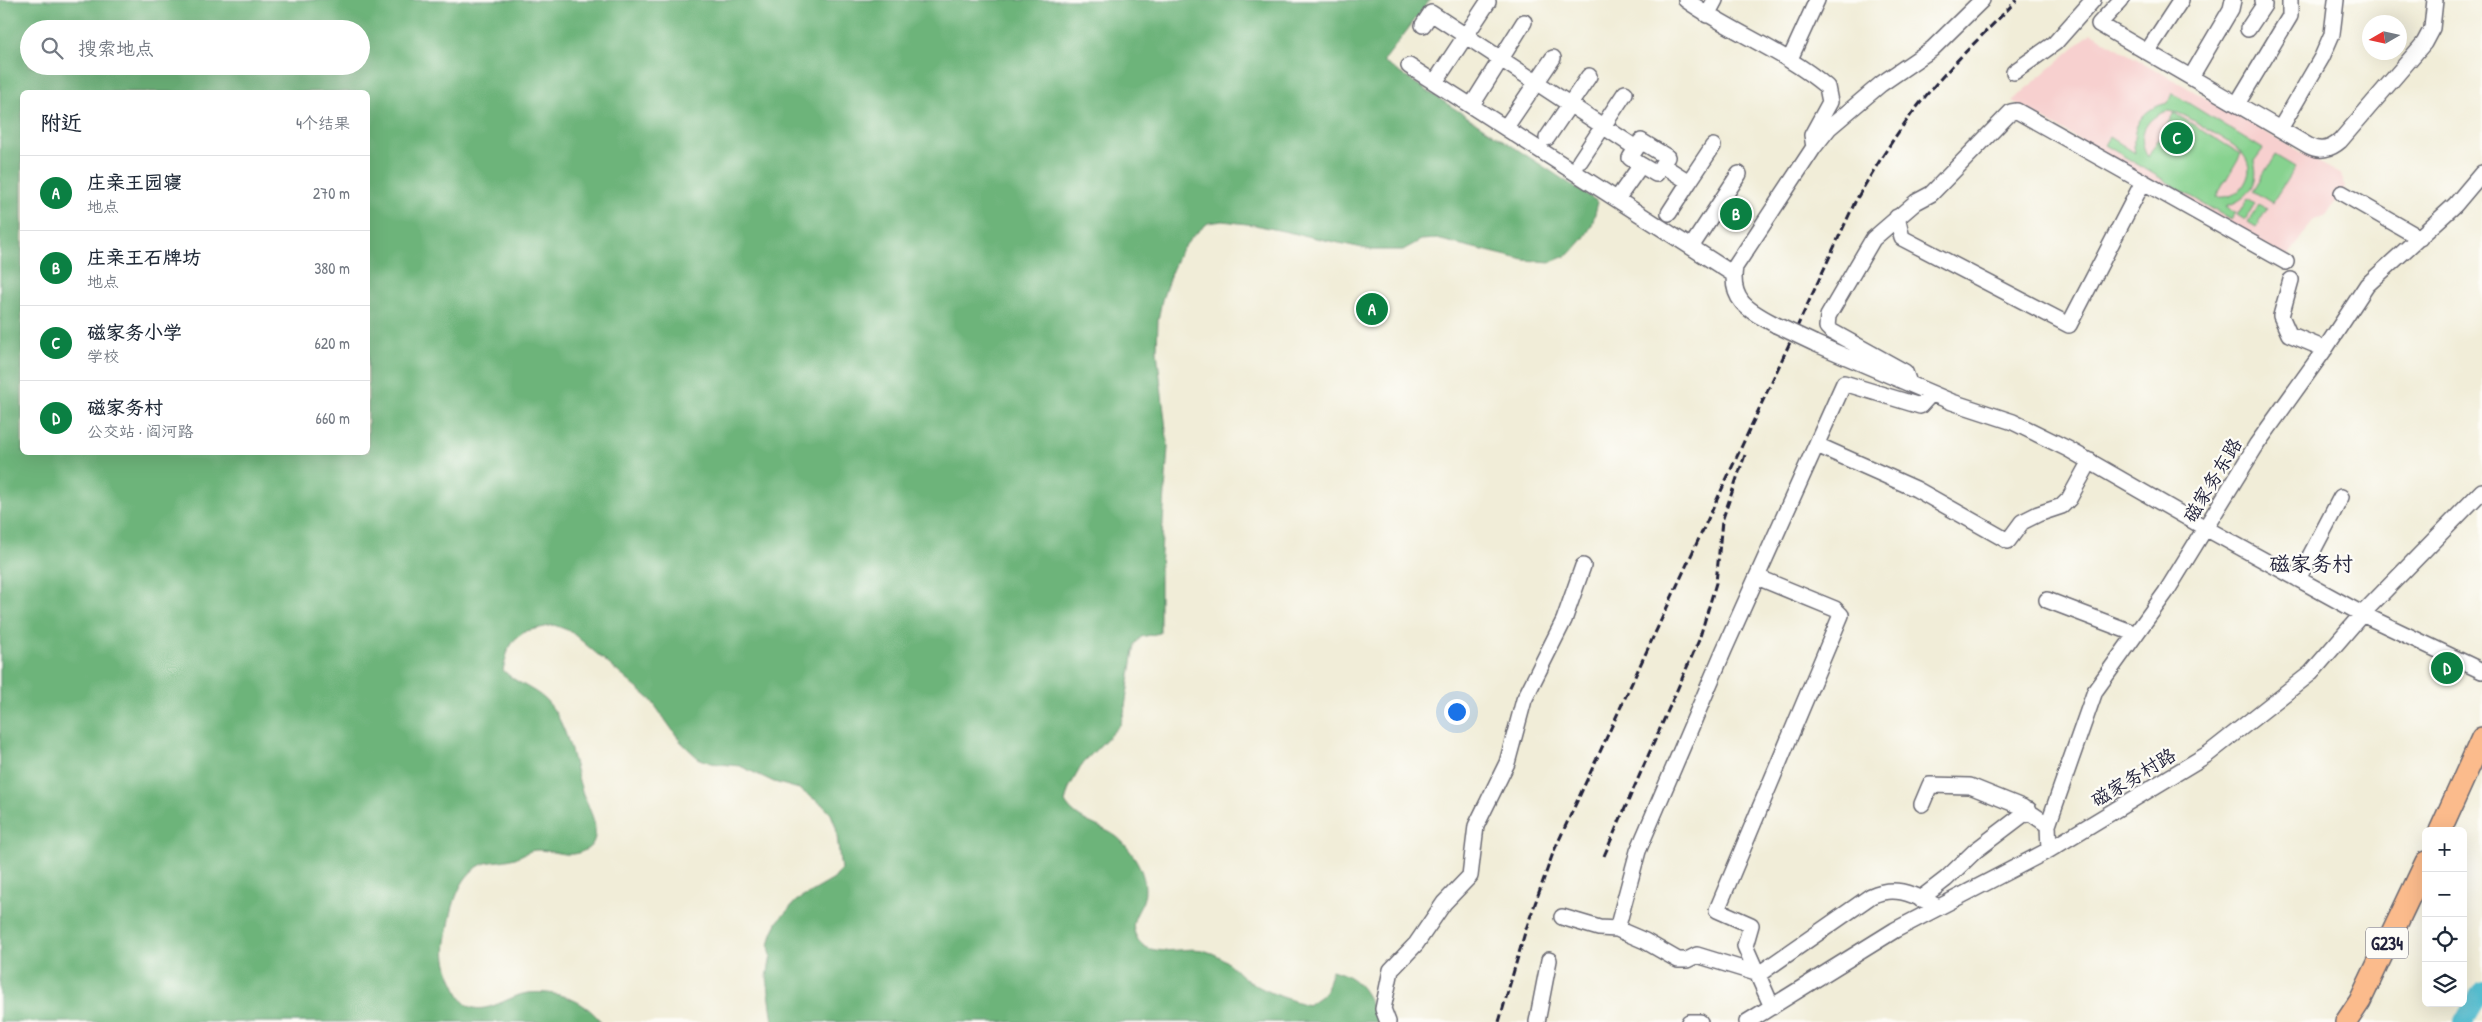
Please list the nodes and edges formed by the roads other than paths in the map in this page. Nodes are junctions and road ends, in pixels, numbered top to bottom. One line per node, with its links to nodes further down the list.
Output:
1 (1686, 0): 14 (street)
2 (1715, 0): 14 (street)
3 (1817, 0): 22 (street)
4 (1982, 0): 38 (street)
5 (2093, 0): 24 (street)
6 (2121, 0): 19 (street)
7 (2181, 0): 19 (street)
8 (2233, 0): 26 (street)
9 (2263, 0): 17 (street)
10 (2290, 0): 31 (street)
11 (2336, 0): 35 (street)
12 (2435, 0): 35 (street)
13 (1488, 2): 18 (street)
14 (1707, 15): 22 (street)
15 (1524, 22): 21 (street)
16 (1423, 25): 18 (street)
17 (2248, 29)
18 (1466, 36): 21 (street); 27 (street)
19 (2147, 52): 26 (street)
20 (1553, 58): 28 (street)
21 (1501, 59): 28 (street); 32 (street)
22 (1790, 59): 38 (street)
23 (1409, 66): 27 (street)
24 (2014, 72)
25 (1589, 76): 30 (street)
26 (2191, 77): 31 (street)
27 (1435, 82): 32 (street)
28 (1536, 82): 30 (street); 34 (street)
29 (1624, 93): 33 (street)
30 (1570, 104): 33 (street); 36 (street)
31 (2238, 104): 35 (street)
32 (1472, 106): 34 (street)
33 (1603, 126): 39 (street); 40 (street)
34 (1506, 127): 48 (street)
35 (2280, 129)
36 (1548, 138)
37 (1713, 146): 45 (street)
38 (1814, 147): 54 (street)
39 (1636, 148): 41 (street); 42 (street)
40 (1580, 161)
41 (1642, 165): 42 (street); 48 (street)
42 (1662, 165): 45 (street)
43 (2482, 172): 51 (street, 磁家务东路)
44 (1739, 174): 52 (street)
45 (1689, 182): 49 (street)
46 (2143, 182): 50 (street); 50 (street); 53 (street)
47 (2342, 193): 51 (street)
48 (1617, 198): 52 (street)
49 (1670, 212)
50 (1897, 217): 57 (street)
51 (2420, 238): 56 (street, 磁家务东路)
52 (1691, 247): 54 (street)
53 (2286, 262)
54 (1734, 274): 57 (street, bridge)
55 (2290, 280): 56 (street)
56 (2325, 349): 63 (street, 磁家务东路)
57 (1910, 384): 58 (street)
58 (1931, 394): 59 (street); 60 (street)
59 (1817, 445): 60 (street); 65 (street)
60 (2090, 461): 63 (street)
61 (2482, 491): 68 (street, 磁家务村路)
62 (2341, 496): 66 (street)
63 (2207, 529): 66 (street); 69 (street, 磁家务东路)
64 (1583, 566): 85 (street)
65 (1757, 577): 81 (street); 83 (street)
66 (2298, 579): 68 (street)
67 (2047, 600): 69 (street)
68 (2362, 614): 70 (street); 76 (street, 磁家务村路)
69 (2136, 634): 74 (street, 磁家务东路)
70 (2482, 671)
71 (2482, 738): 75 (highway)
72 (1922, 804): 73 (street)
73 (2029, 810): 74 (street); 78 (street)
74 (2048, 825): 76 (street, 磁家务东路)
75 (2442, 827)
76 (2049, 850): 79 (street, 磁家务村路)
77 (2422, 870): 90 (highway, G234)
78 (1920, 899): 79 (street); 83 (street)
79 (1939, 907): 84 (street, 磁家务村路)
80 (1562, 917): 81 (street)
81 (1617, 929): 83 (street)
82 (1549, 960): 86 (street)
83 (1759, 974): 84 (street)
84 (1772, 1007): 89 (street, 磁家务村路)
85 (1388, 1022)
86 (1537, 1022)
87 (1689, 1022): 88 (street)
88 (1700, 1022)
89 (1747, 1022)
90 (2346, 1022)

